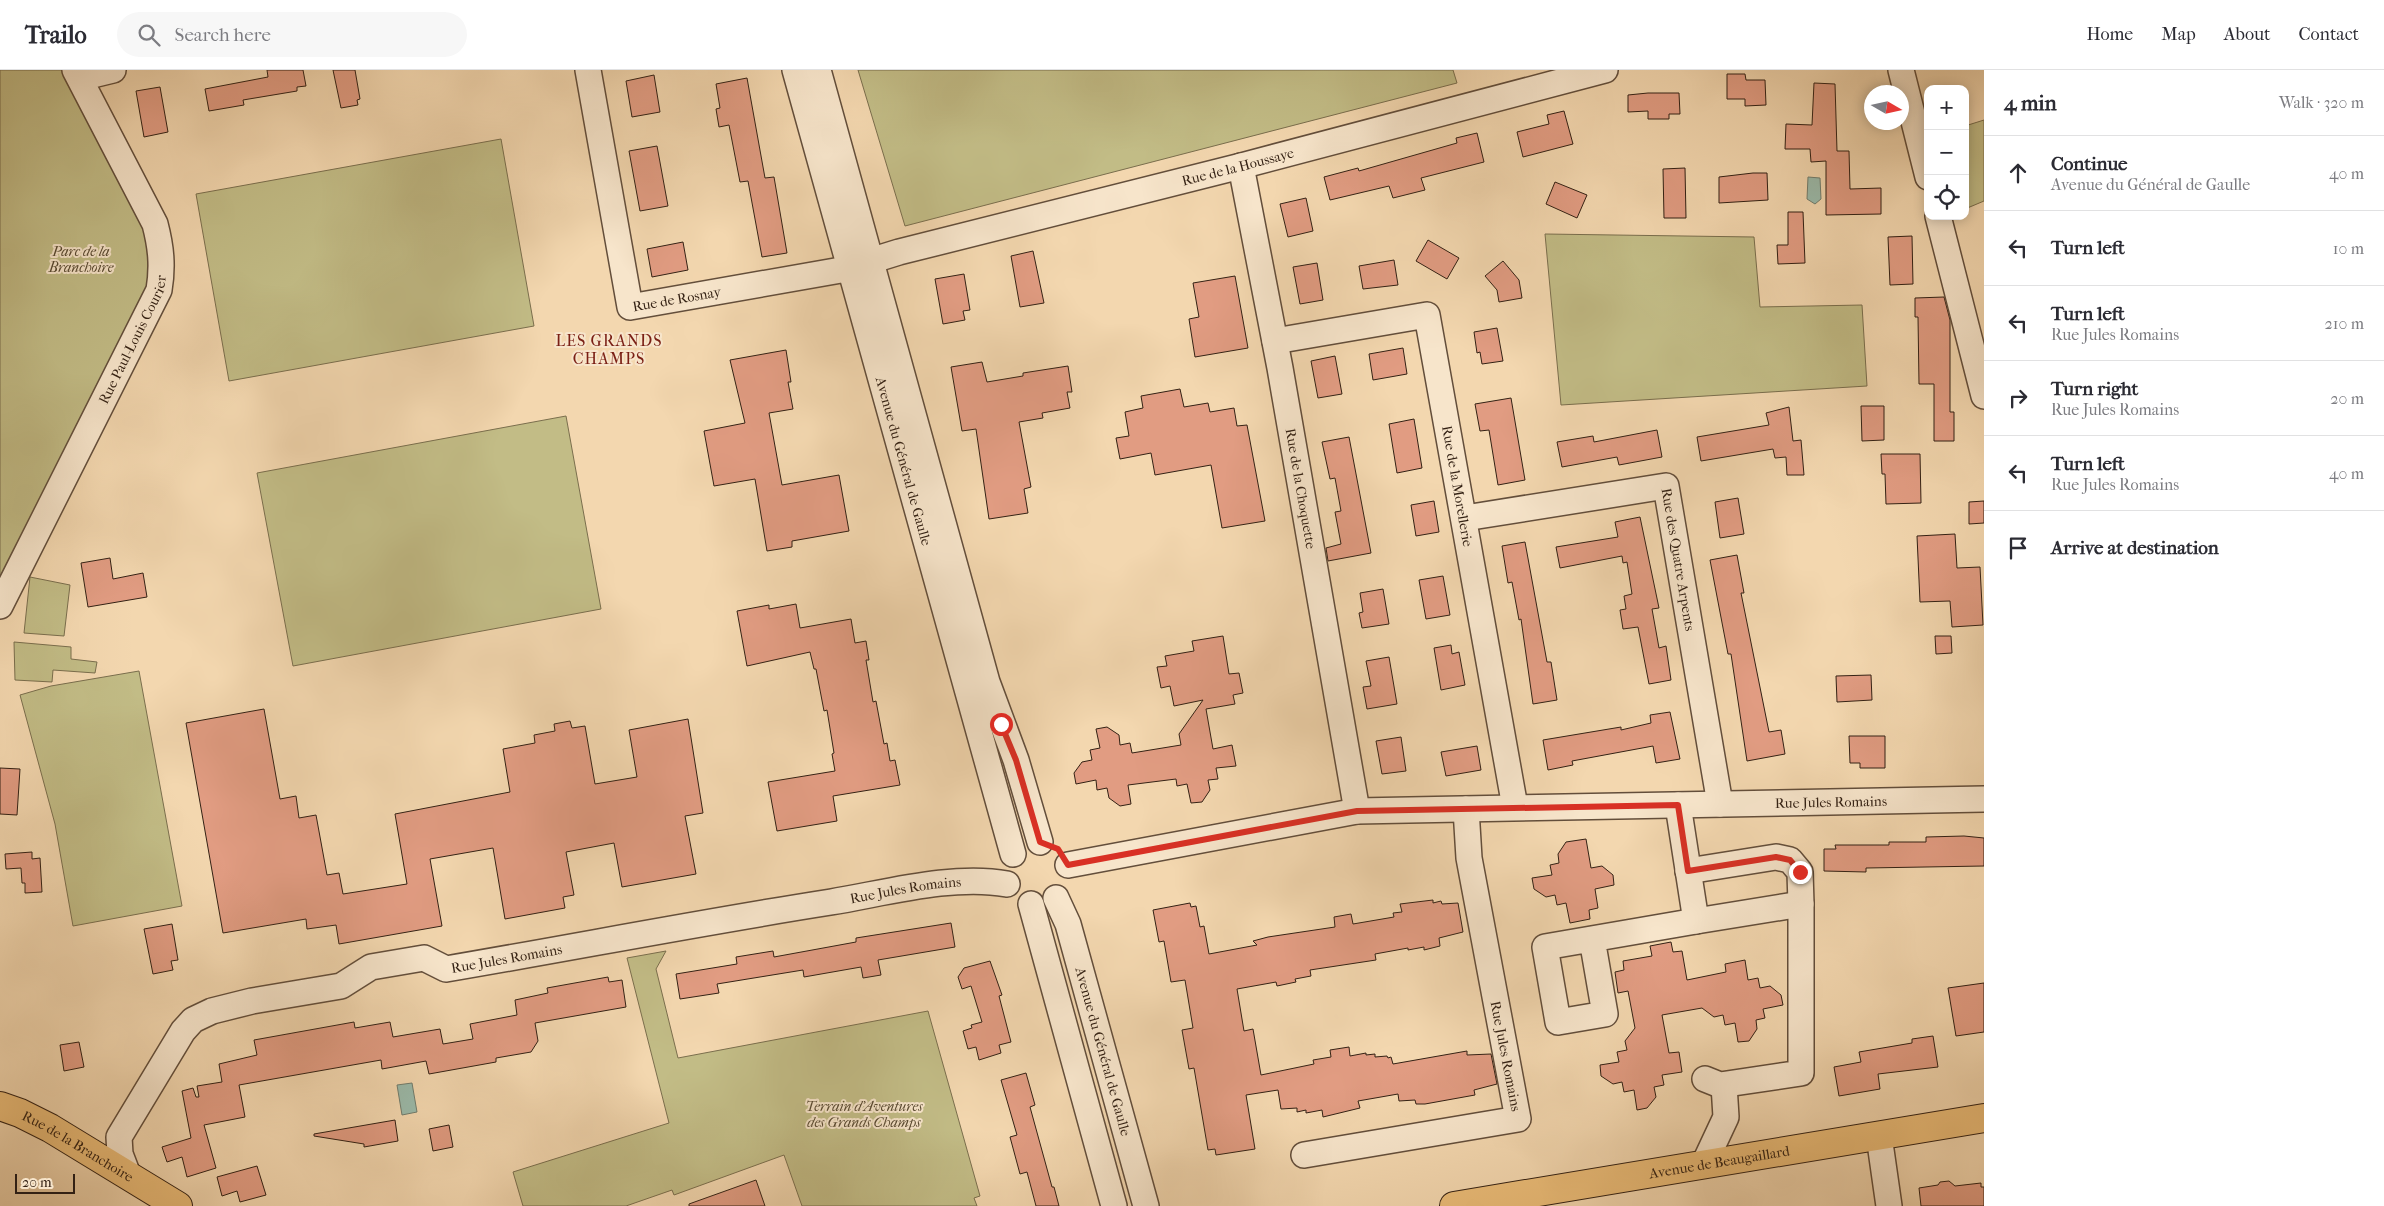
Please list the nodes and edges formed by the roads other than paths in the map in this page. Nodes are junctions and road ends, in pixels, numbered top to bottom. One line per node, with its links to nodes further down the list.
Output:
1 (113, 70): 7 (street)
2 (588, 70): 11 (street, Rue de Rosnay)
3 (795, 70): 11 (street, Avenue du Général de Gaulle)
4 (818, 70): 11 (street, Avenue du Général de Gaulle)
5 (1605, 70): 8 (street, Rue de la Houssaye)
6 (1901, 70): 9 (street)
7 (78, 74): 15 (street, Rue Paul-Louis Courier)
8 (1241, 166): 11 (street, Rue de la Houssaye); 12 (street, Rue de la Choquette)
9 (1928, 175)
10 (1939, 220): 13 (street)
11 (860, 265): 22 (street, Avenue du Général de Gaulle); 23 (street, Avenue du Général de Gaulle)
12 (1276, 341): 14 (street, Rue de la Morellerie); 21 (street, Rue de la Choquette)
13 (1984, 396)
14 (1465, 518): 17 (street, Rue des Quatre Arpents); 19 (street, Rue de la Morellerie)
15 (0, 606)
16 (1984, 800): 17 (street, Rue Jules Romains)
17 (1720, 804): 18 (street, Rue Jules Romains)
18 (1678, 805): 19 (street, Rue Jules Romains); 25 (street)
19 (1515, 807): 20 (street, Rue Jules Romains)
20 (1466, 809): 21 (street, Rue Jules Romains); 35 (street, Rue Jules Romains)
21 (1357, 811): 24 (street, Rue Jules Romains)
22 (1040, 842): 23 (street); 24 (street)
23 (1013, 854): 26 (street)
24 (1068, 865): 27 (street)
25 (1688, 871): 29 (street); 30 (street)
26 (1008, 884): 28 (street); 37 (street, Rue Jules Romains)
27 (1056, 898): 28 (street); 40 (street, Avenue du Général de Gaulle)
28 (1030, 904): 39 (street)
29 (1801, 904): 30 (street); 36 (street)
30 (1696, 921): 31 (street)
31 (1592, 939)
32 (0, 1106): 37 (main road, Rue de la Branchoire)
33 (1984, 1118): 34 (main road, Avenue de Beaugaillard)
34 (1879, 1136): 36 (main road, Avenue de Beaugaillard); 42 (street)
35 (1304, 1155)
36 (1704, 1164): 41 (main road, Avenue de Beaugaillard)
37 (128, 1174): 38 (main road, Rue de la Branchoire)
38 (178, 1206)
39 (1114, 1206)
40 (1146, 1206)
41 (1454, 1206)
42 (1889, 1206)

